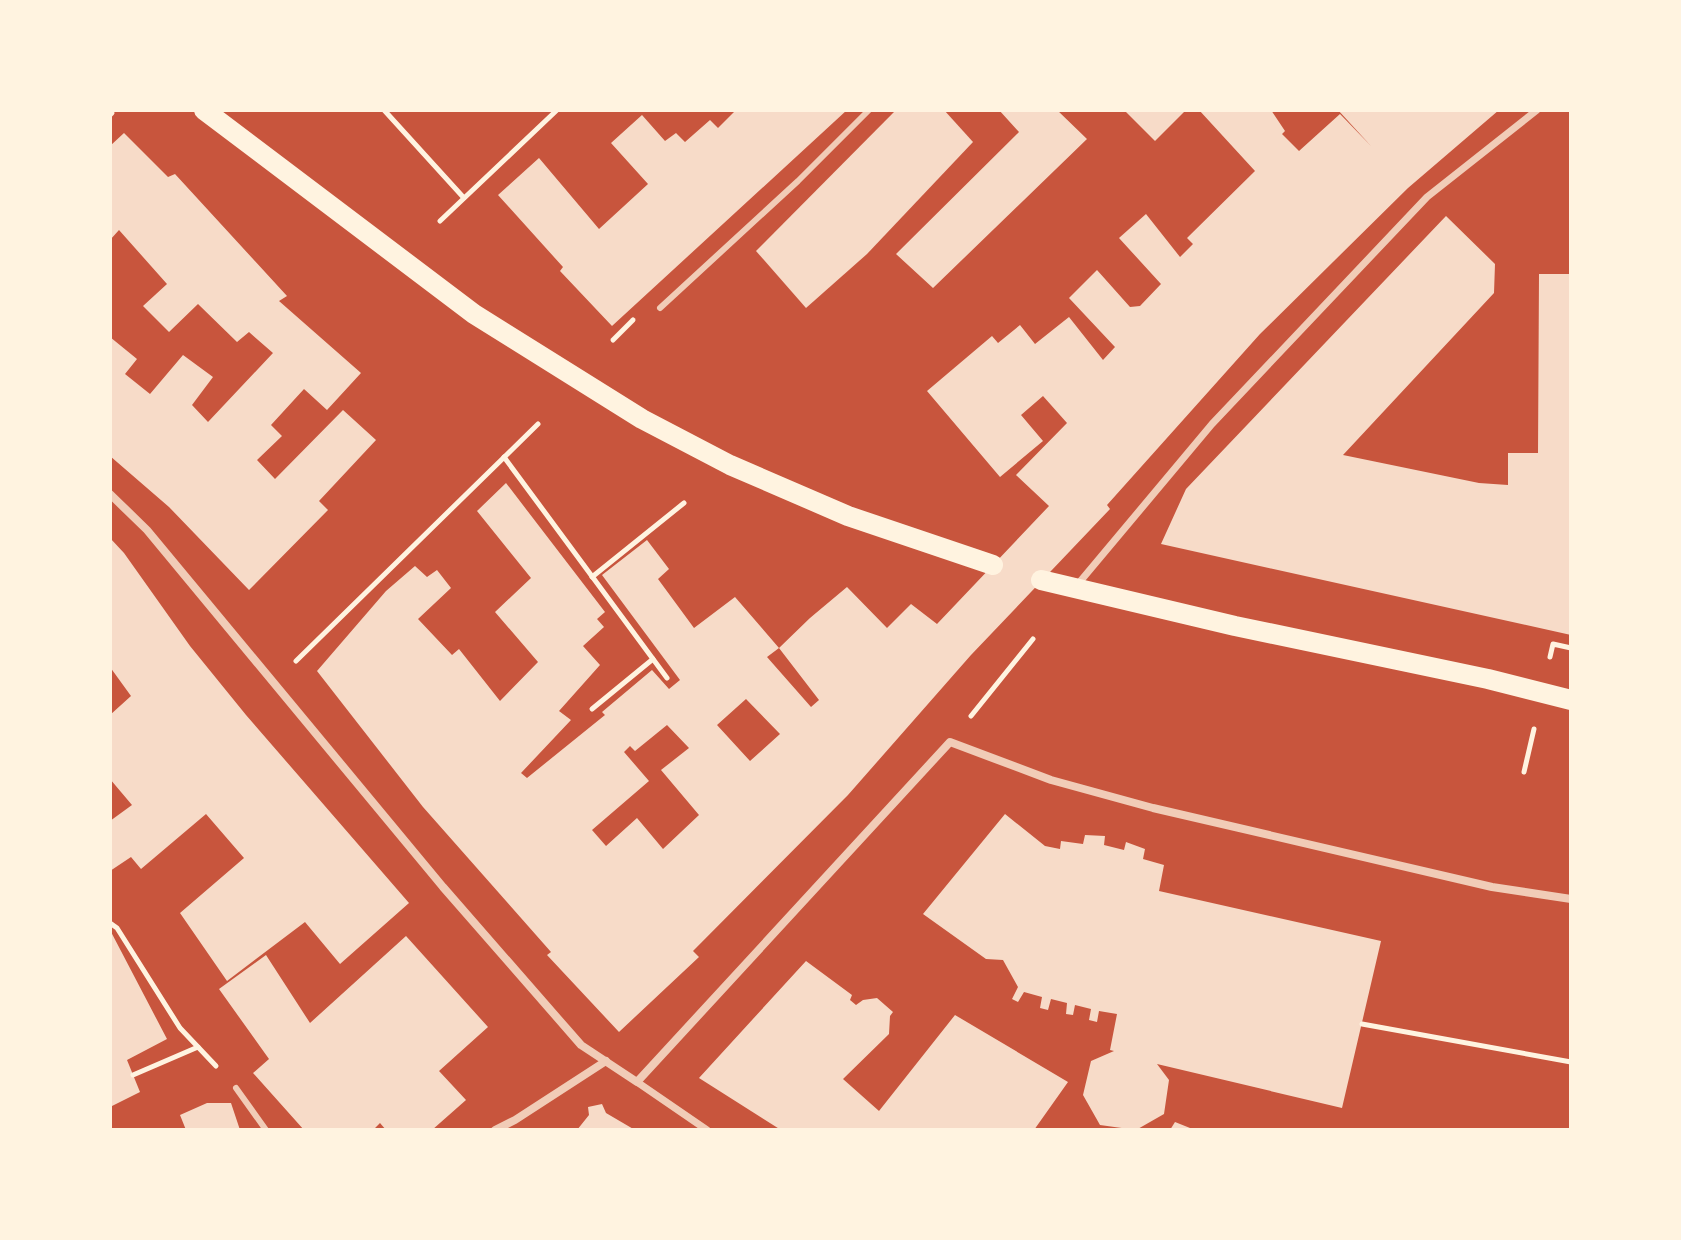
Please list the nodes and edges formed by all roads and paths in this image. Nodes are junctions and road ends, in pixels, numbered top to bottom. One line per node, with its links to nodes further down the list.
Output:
1 (204, 110): 15 (main road)
2 (384, 110): 6 (path)
3 (557, 110): 6 (path)
4 (869, 110): 8 (lane)
5 (1537, 110): 18 (street)
6 (464, 198): 7 (path)
7 (440, 221)
8 (660, 308)
9 (630, 321): 10 (path)
10 (613, 340)
11 (538, 424): 12 (path)
12 (504, 457): 16 (path); 22 (path)
13 (110, 494): 22 (street)
14 (684, 503): 16 (path)
15 (993, 565)
16 (592, 577): 20 (path)
17 (1041, 580): 18 (main road)
18 (1075, 588): 23 (main road)
19 (1033, 639): 25 (path)
20 (653, 659): 21 (path); 24 (path)
21 (667, 678)
22 (275, 682): 30 (street)
23 (1571, 700)
24 (592, 709)
25 (950, 742): 26 (street); 34 (street)
26 (1571, 899)
27 (110, 923): 29 (path)
28 (1362, 1024): 31 (path)
29 (198, 1047): 32 (path); 33 (path)
30 (606, 1061): 34 (street); 37 (street)
31 (1571, 1062)
32 (219, 1069)
33 (133, 1075)
34 (637, 1082): 38 (street)
35 (236, 1088): 36 (lane)
36 (266, 1130)
37 (495, 1130)
38 (707, 1130)

